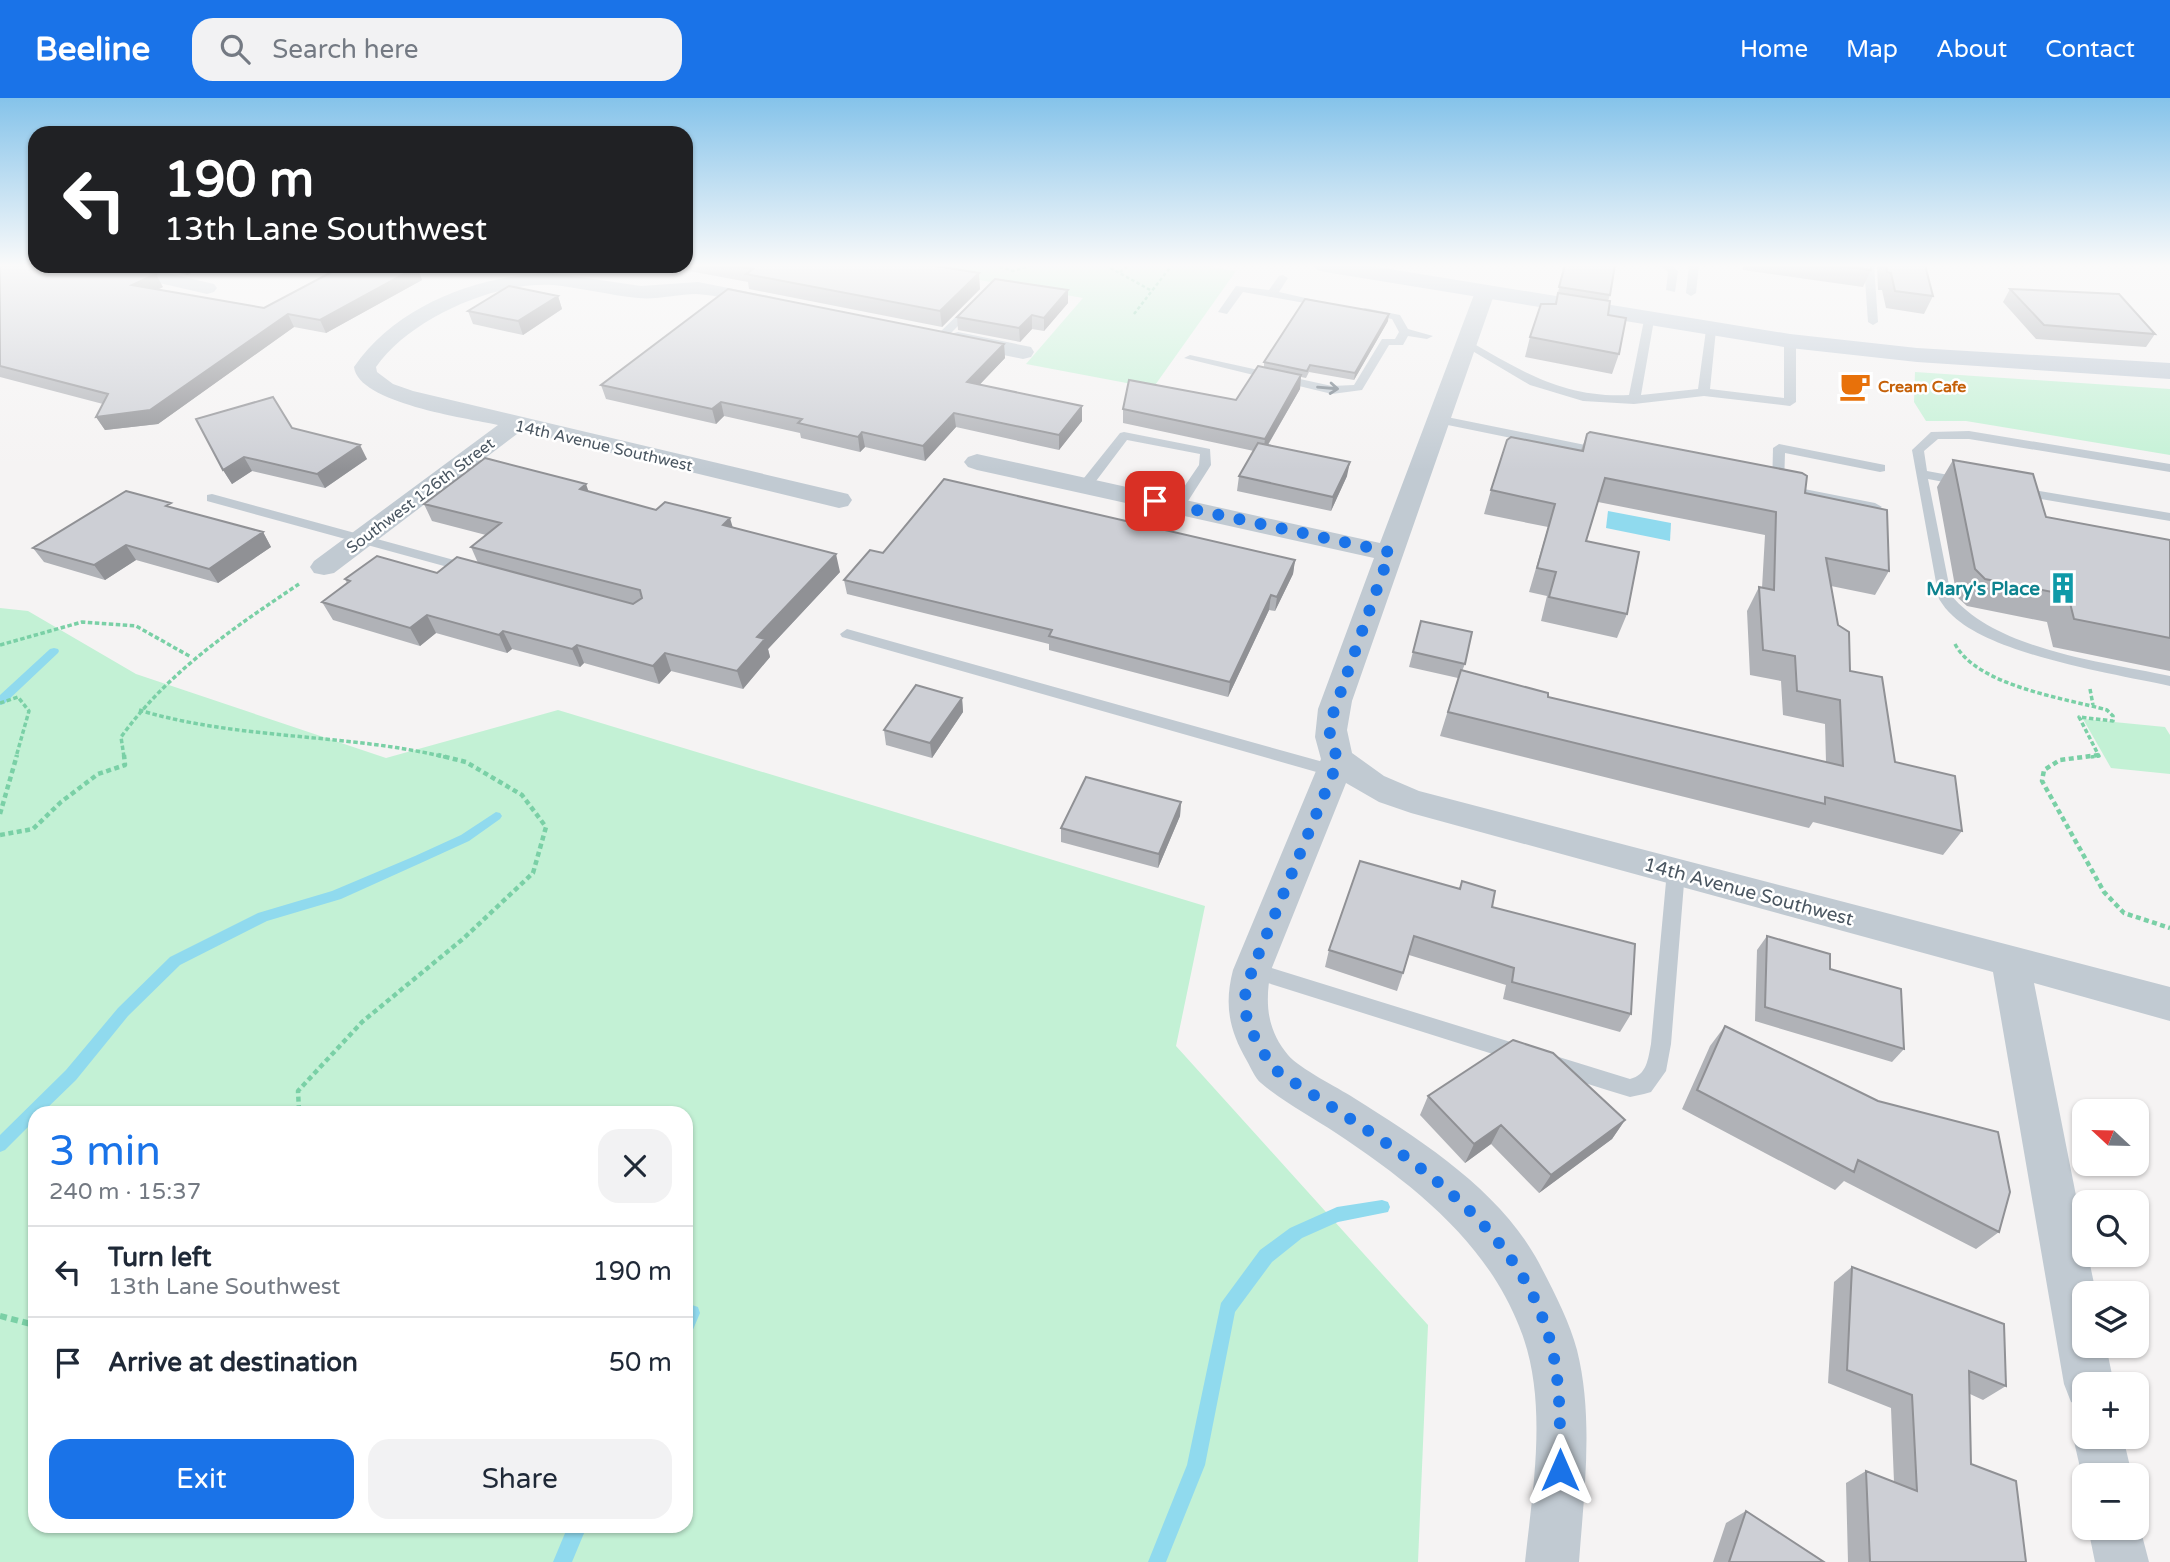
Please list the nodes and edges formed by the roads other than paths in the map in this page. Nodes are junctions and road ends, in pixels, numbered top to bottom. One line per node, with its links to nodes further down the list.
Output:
1 (397, 333): 20 (street, 14th Avenue Southwest)
2 (928, 333): 10 (street)
3 (945, 333): 10 (lane)
4 (1403, 333): 15 (lane, one-way to 4)
5 (1412, 333): 11 (lane)
6 (1468, 333): 13 (street)
7 (1647, 333): 18 (lane)
8 (1712, 333): 17 (lane)
9 (1736, 333): 12 (main road)
10 (942, 336): 14 (street)
11 (1427, 336)
12 (1790, 341): 16 (main road); 17 (lane)
13 (1465, 343): 18 (lane); 19 (street)
14 (1023, 352)
15 (1190, 358)
16 (2170, 371)
17 (1704, 392): 18 (lane)
18 (1634, 400)
19 (1437, 419): 21 (lane); 35 (street)
20 (515, 424): 30 (street, 14th Avenue Southwest); 34 (street, Southwest 126th Street)
21 (1614, 454)
22 (977, 462): 27 (street)
23 (1880, 468): 32 (lane)
24 (2170, 468): 25 (lane)
25 (1921, 474): 26 (lane); 39 (lane)
26 (1973, 483)
27 (1084, 485): 31 (street); 31 (lane)
28 (2000, 488): 33 (lane)
29 (212, 498): 34 (lane)
30 (839, 500)
31 (1178, 506): 35 (street)
32 (1875, 507)
33 (2170, 517)
34 (360, 540): 36 (street, Southwest 126th Street); 37 (lane)
35 (1390, 552): 40 (street)
36 (324, 567)
37 (480, 571)
38 (847, 634): 40 (lane)
39 (2170, 681)
40 (1336, 765): 41 (street, 14th Avenue Southwest); 43 (street)
41 (1676, 871): 42 (street, 14th Avenue Southwest); 43 (lane)
42 (2010, 960): 44 (street, 14th Avenue Southwest); 45 (street)
43 (1252, 970): 47 (street)
44 (2170, 1004)
45 (2087, 1372)
46 (2117, 1540): 48 (street)
47 (1552, 1562)
48 (2122, 1562)

